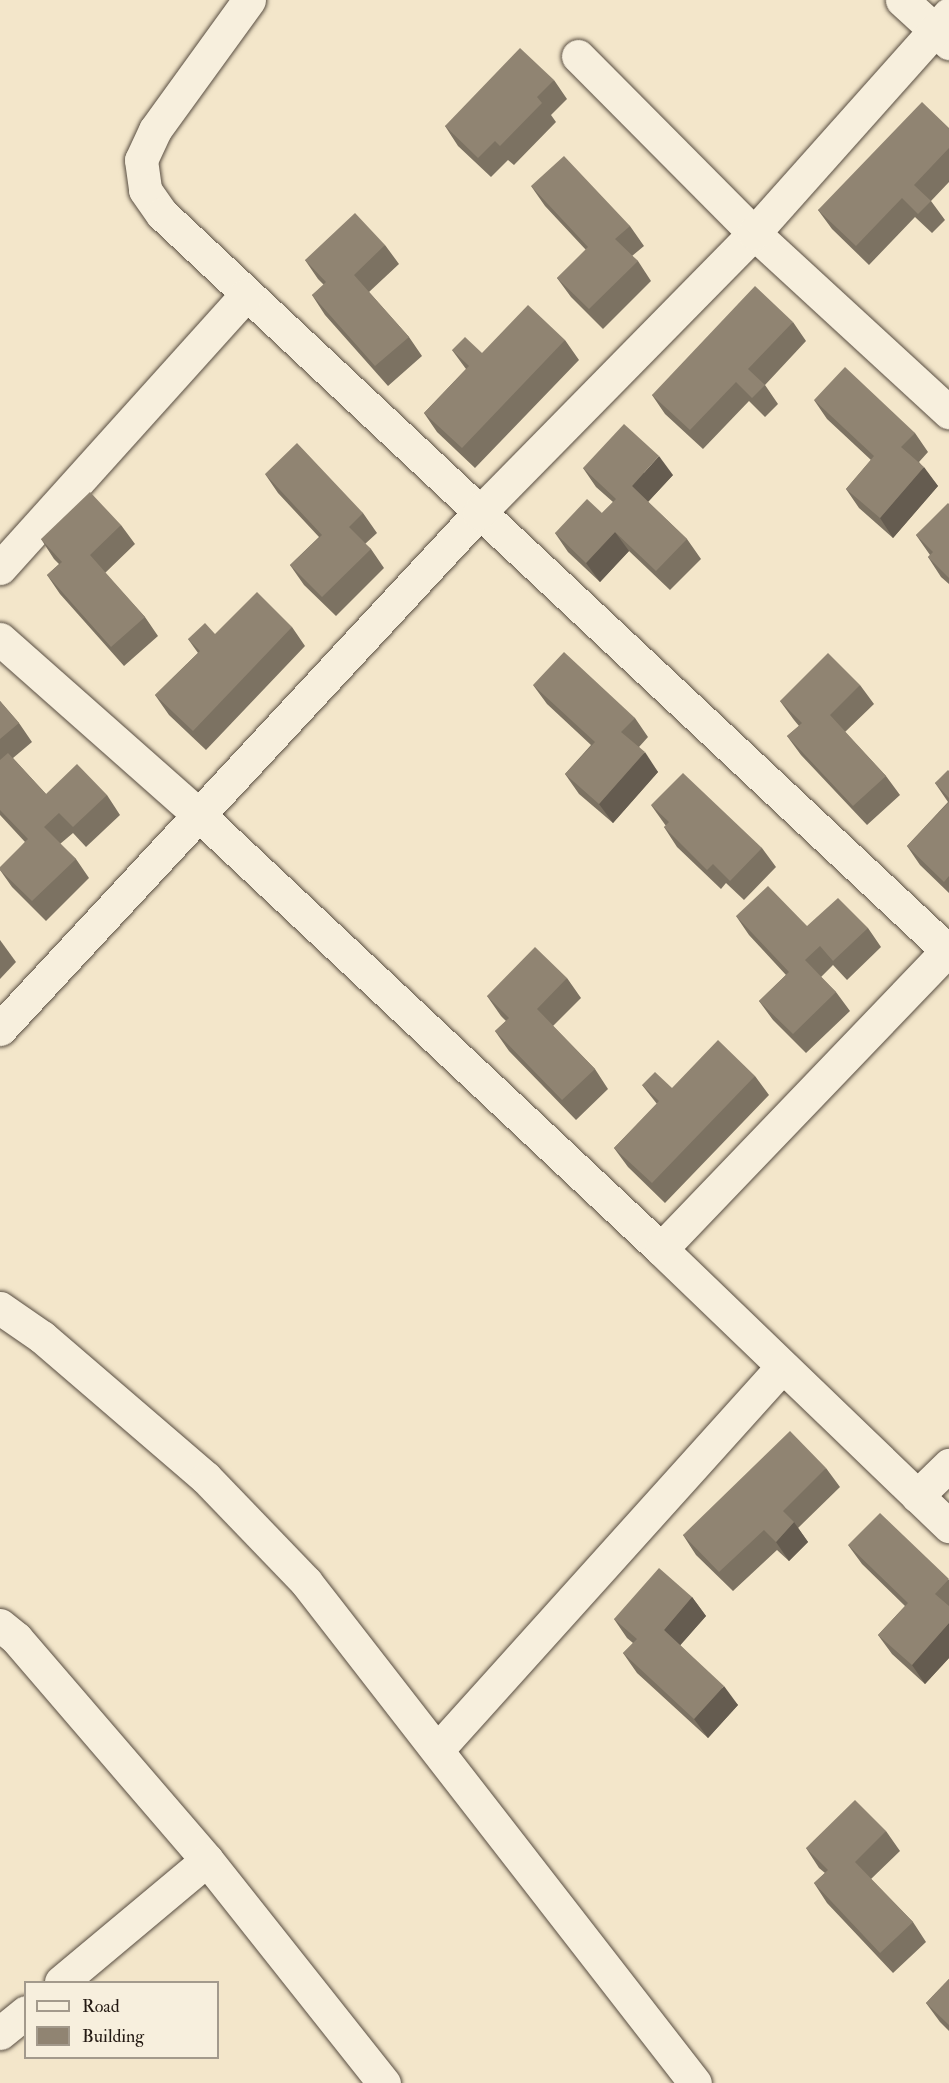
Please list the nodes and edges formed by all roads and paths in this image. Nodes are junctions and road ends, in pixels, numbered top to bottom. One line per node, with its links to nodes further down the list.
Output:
1 (249, 0): 6 (street)
2 (902, 0): 3 (street)
3 (944, 29): 5 (street)
4 (578, 56): 5 (street)
5 (754, 233): 7 (street); 8 (street)
6 (246, 295): 8 (street); 9 (street)
7 (949, 412)
8 (479, 513): 11 (street); 12 (street)
9 (0, 568)
10 (0, 639): 11 (street)
11 (200, 816): 13 (street); 14 (street)
12 (949, 951): 14 (street)
13 (0, 1029)
14 (661, 1249): 16 (street)
15 (0, 1308): 21 (street)
16 (782, 1367): 18 (street); 21 (street)
17 (949, 1465): 18 (street)
18 (917, 1496): 19 (street)
19 (949, 1526)
20 (5, 1634): 22 (street)
21 (438, 1749): 27 (street)
22 (207, 1860): 23 (street); 26 (street)
23 (63, 1981)
24 (24, 2014): 25 (street)
25 (0, 2033)
26 (384, 2083)
27 (695, 2083)

